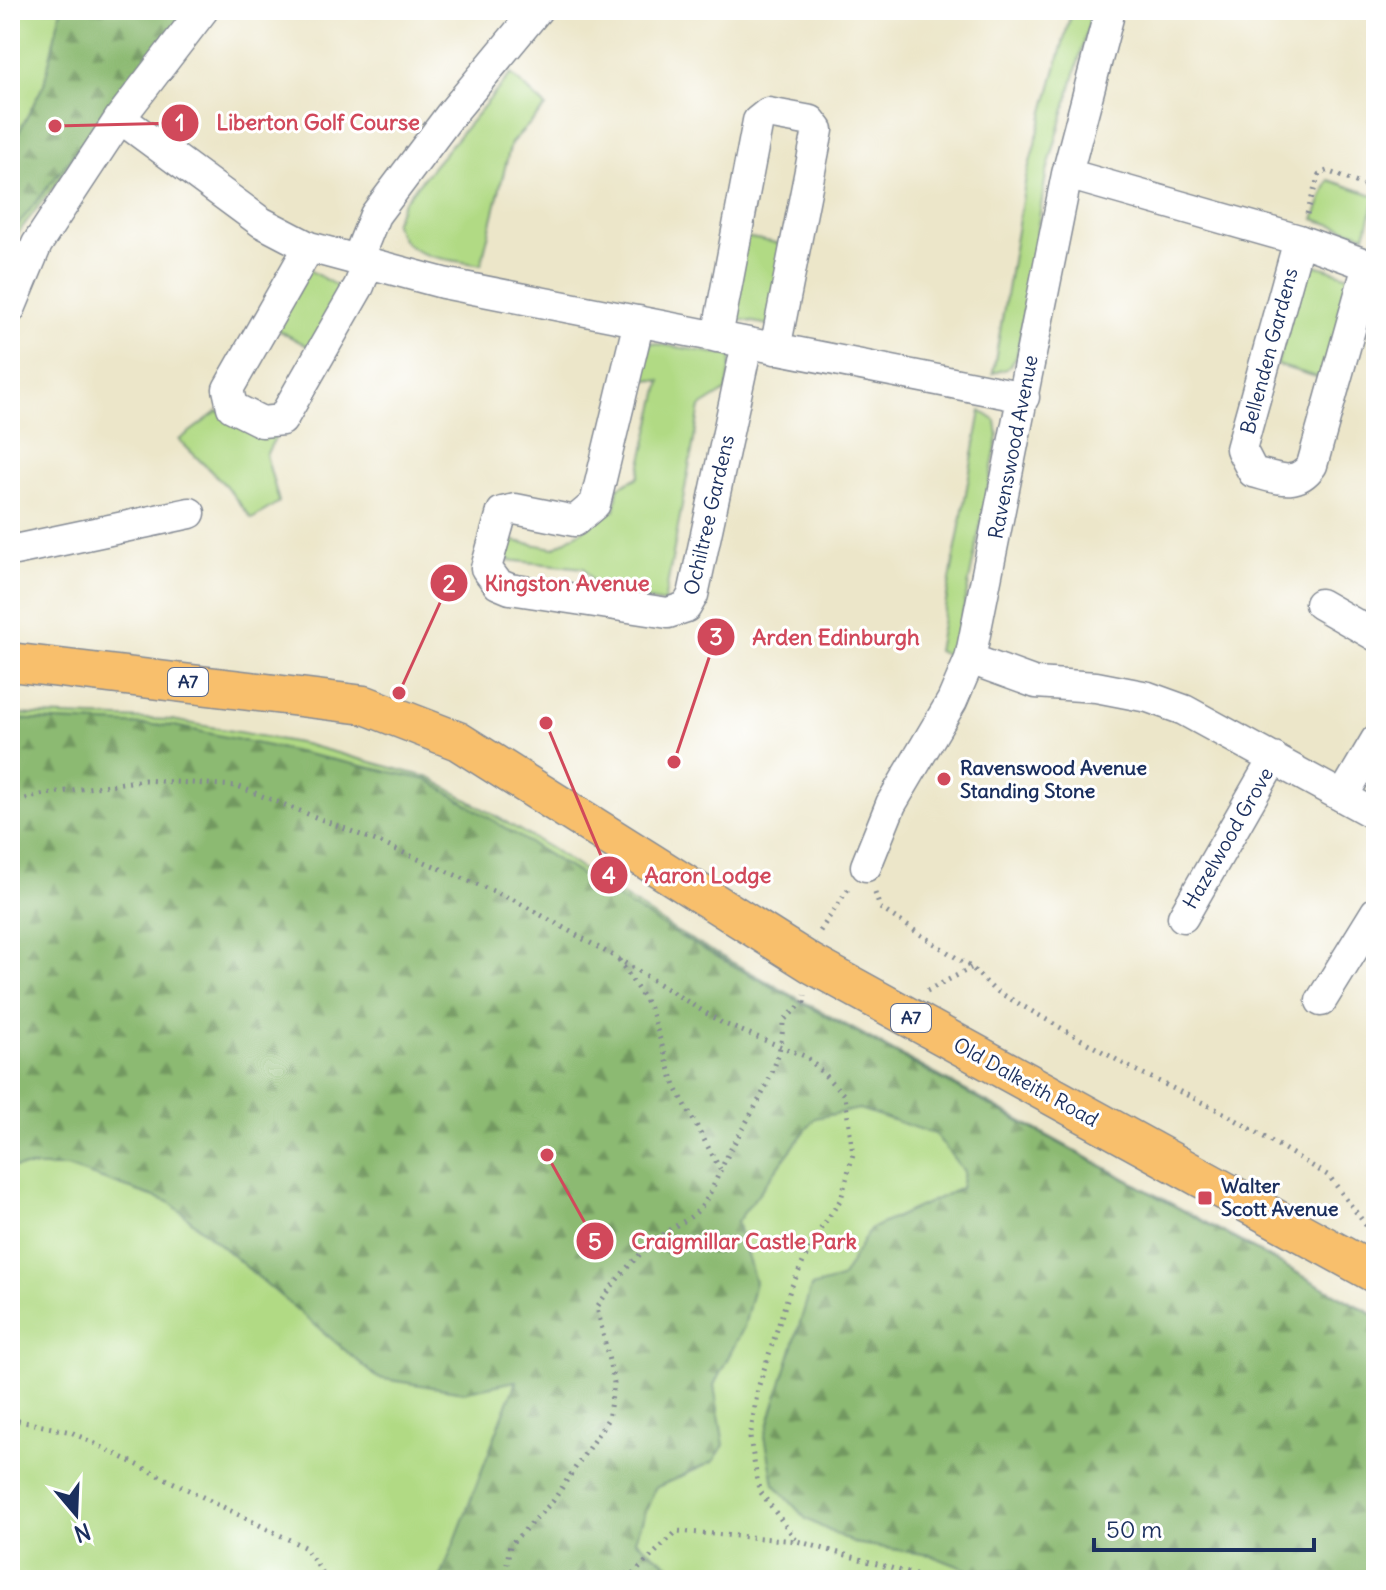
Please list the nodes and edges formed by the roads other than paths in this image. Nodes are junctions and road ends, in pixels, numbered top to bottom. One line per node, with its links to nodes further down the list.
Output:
1 (203, 10): 4 (street)
2 (537, 10): 8 (street)
3 (1110, 10): 5 (street, Ravenswood Avenue)
4 (120, 118): 7 (street); 10 (street)
5 (1067, 174): 6 (street, Bellenden Gardens); 14 (street, Ravenswood Avenue)
6 (1299, 240): 9 (street, Bellenden Gardens); 9 (street, Bellenden Gardens)
7 (309, 247): 8 (street); 8 (street)
8 (362, 262): 11 (street)
9 (1372, 267)
10 (10, 309)
11 (639, 321): 12 (street); 13 (street, Ochiltree Gardens)
12 (717, 337): 13 (street); 13 (street, Ochiltree Gardens)
13 (761, 347): 14 (street)
14 (1024, 397): 19 (street, Ravenswood Avenue)
15 (190, 513): 16 (street)
16 (10, 551)
17 (1320, 604): 18 (street)
18 (1376, 636)
19 (970, 659): 22 (street, Hazelwood Grove); 25 (street, Ravenswood Avenue)
20 (10, 662): 29 (main road, Old Dalkeith Road / A7)
21 (1376, 740): 23 (street)
22 (1274, 758): 23 (street, Hazelwood Grove); 27 (street, Hazelwood Grove)
23 (1343, 796): 24 (street, Hazelwood Grove)
24 (1376, 815)
25 (866, 866)
26 (1376, 912): 28 (street)
27 (1183, 917)
28 (1321, 1001)
29 (1376, 1274)

